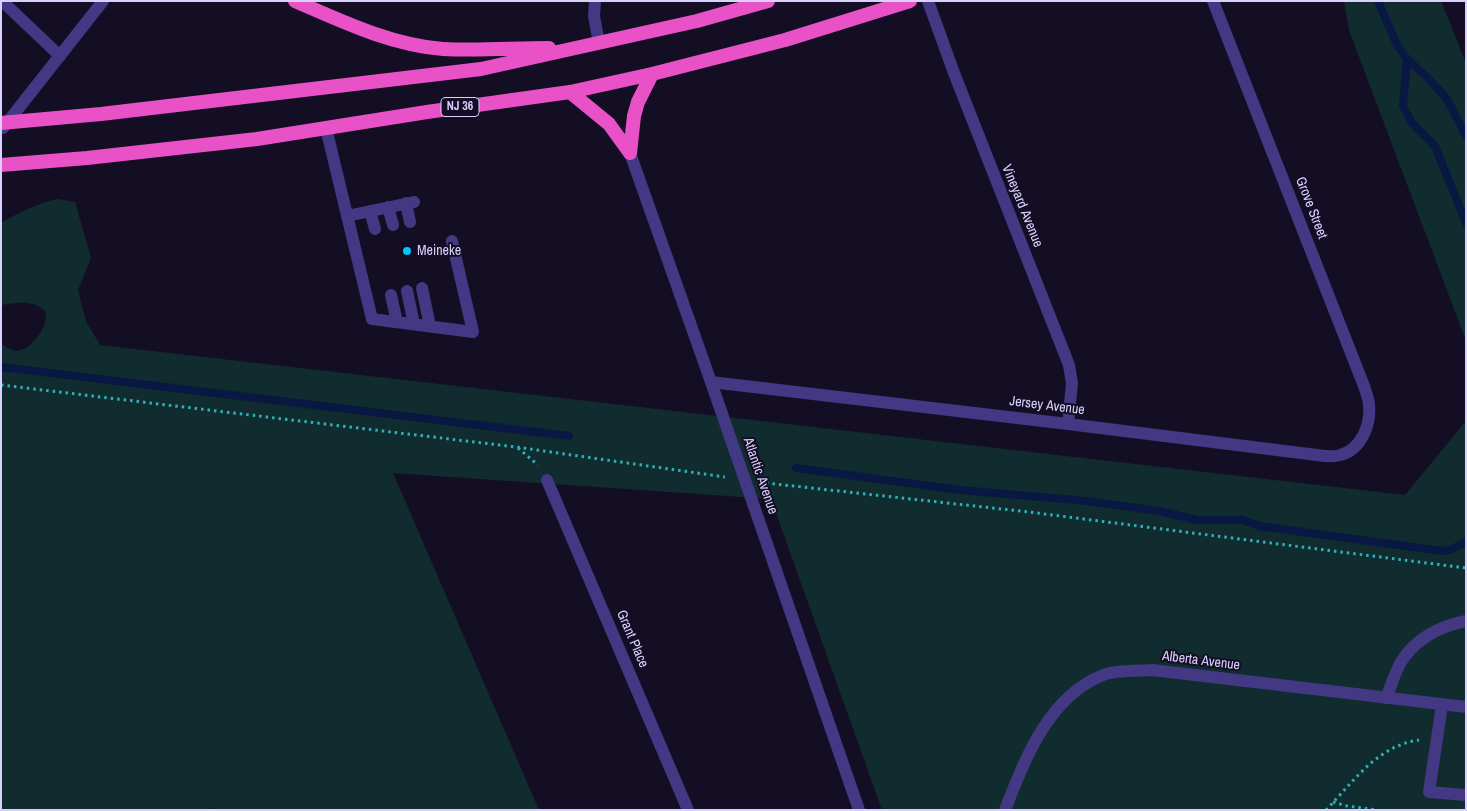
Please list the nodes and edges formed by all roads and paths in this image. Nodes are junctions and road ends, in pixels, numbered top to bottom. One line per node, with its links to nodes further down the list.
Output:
1 (2, 1): 12 (street)
2 (103, 1): 12 (street)
3 (294, 1): 11 (highway)
4 (595, 1): 10 (street)
5 (768, 1): 9 (highway)
6 (910, 1): 13 (highway, NJ 36)
7 (928, 1): 34 (street, Vineyard Avenue)
8 (1213, 1): 35 (street, Grove Street)
9 (737, 5): 10 (highway)
10 (599, 43): 11 (highway)
11 (575, 48): 15 (highway)
12 (60, 56): 15 (street)
13 (652, 74): 14 (highway, NJ 36); 17 (highway)
14 (570, 92): 16 (highway, NJ 36); 17 (highway)
15 (3, 125)
16 (326, 128): 18 (highway, NJ 36); 21 (street)
17 (630, 153): 32 (street, Atlantic Avenue)
18 (1, 165)
19 (388, 207): 20 (street); 22 (street); 23 (street)
20 (370, 211): 21 (street); 24 (street)
21 (347, 216): 29 (street)
22 (410, 222)
23 (393, 225)
24 (375, 229)
25 (452, 240): 31 (street)
26 (422, 288): 31 (street)
27 (407, 292): 30 (street)
28 (391, 295): 29 (street)
29 (398, 322): 30 (street)
30 (414, 324): 31 (street)
31 (430, 326)
32 (711, 382): 34 (street, Jersey Avenue); 49 (street, Atlantic Avenue)
33 (1, 385): 36 (path)
34 (1068, 424): 35 (street, Jersey Avenue)
35 (1366, 428)
36 (516, 447): 37 (path); 38 (path)
37 (733, 478)
38 (547, 480): 48 (street, Grant Place)
39 (766, 483): 40 (path)
40 (1466, 568)
41 (1466, 621): 42 (street)
42 (1386, 698): 43 (street, Alberta Avenue); 50 (street, Alberta Avenue)
43 (1442, 705): 44 (street, Alberta Avenue); 45 (street)
44 (1466, 707)
45 (1437, 737): 46 (street); 47 (path)
46 (1466, 795)
47 (1333, 802): 51 (path); 52 (path)
48 (688, 810)
49 (859, 810)
50 (1005, 810)
51 (1326, 810)
52 (1378, 810)

